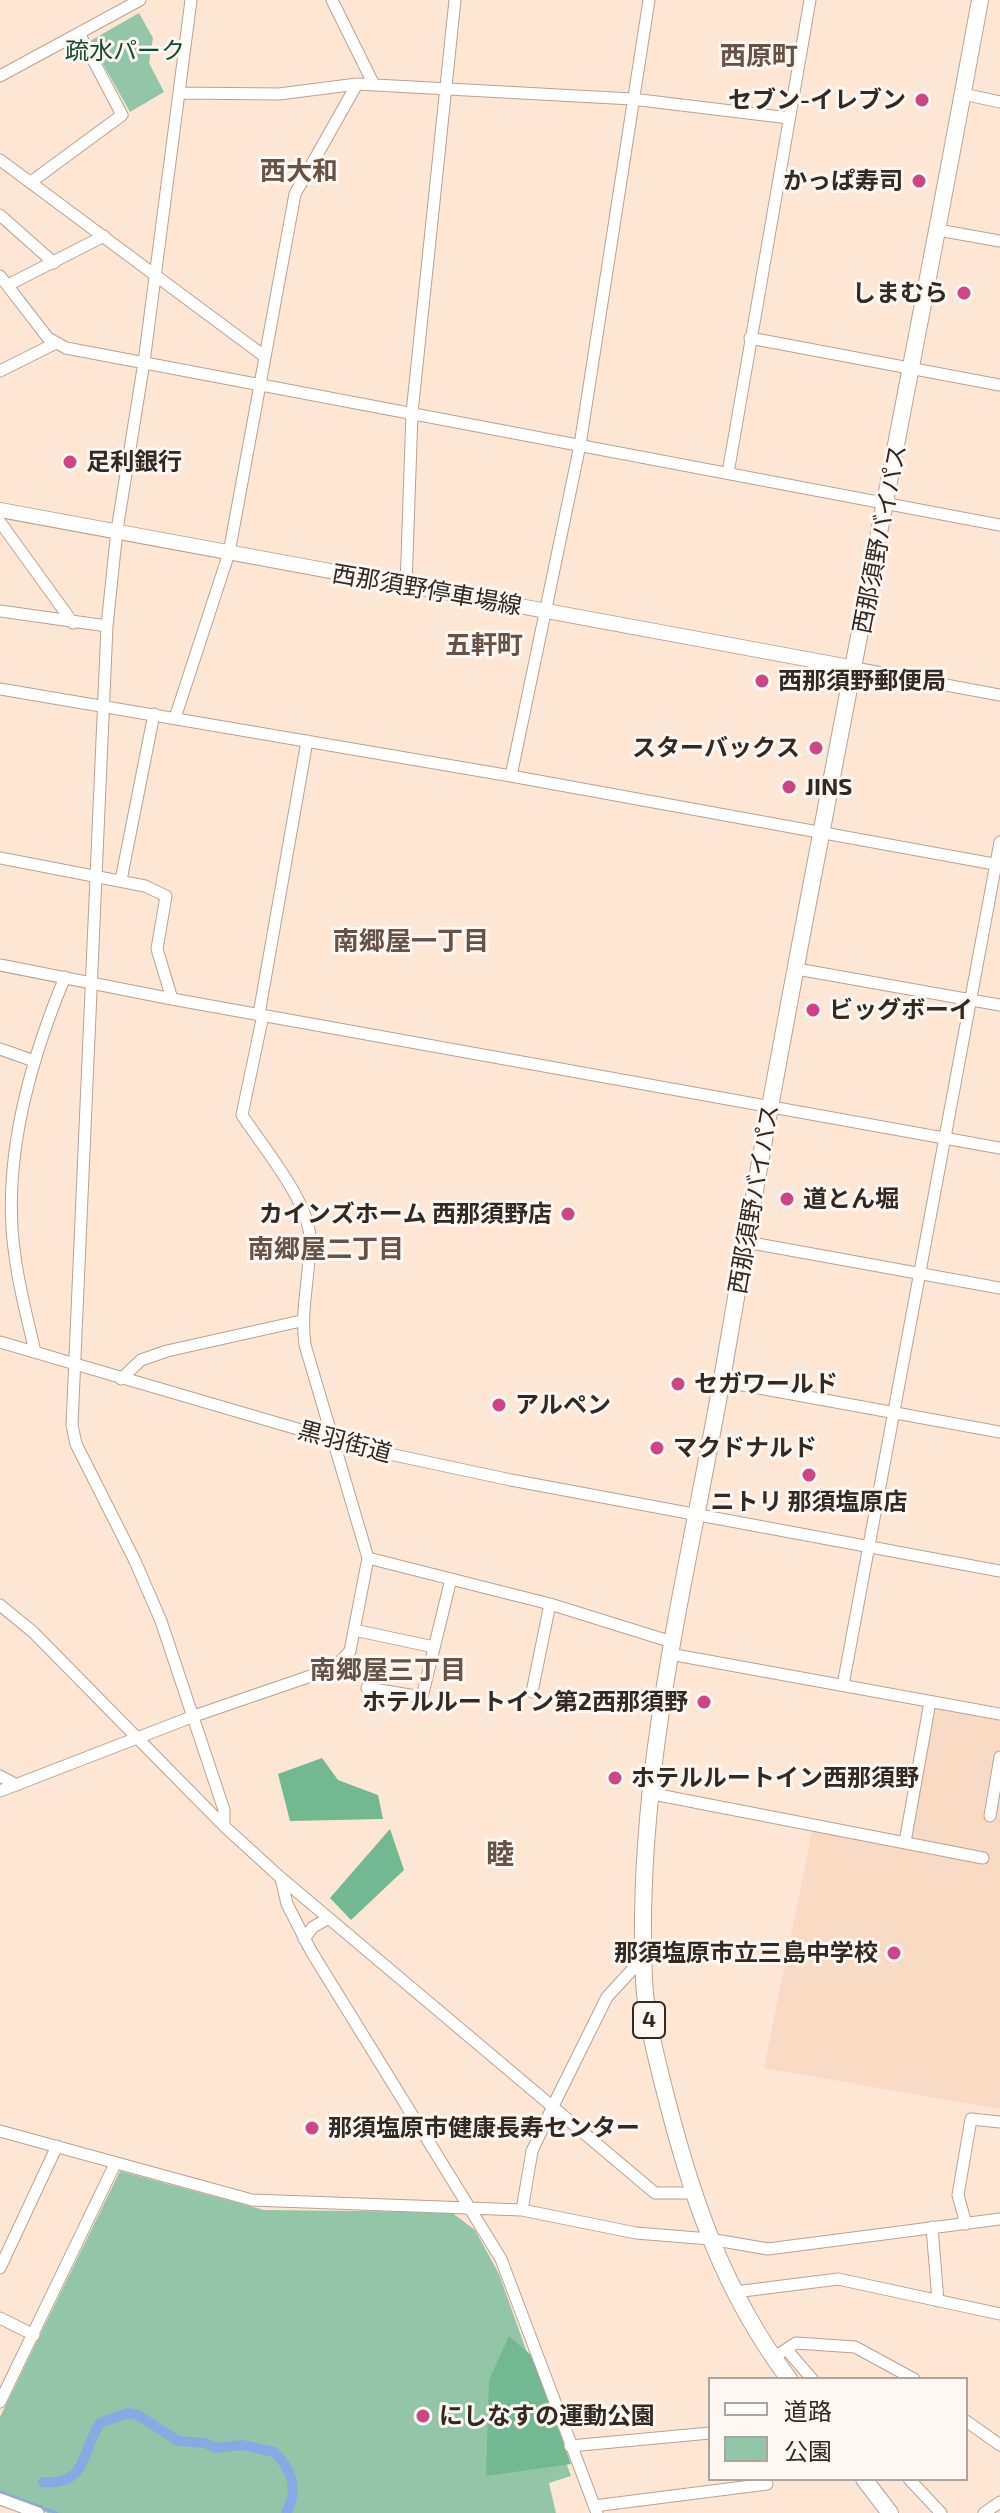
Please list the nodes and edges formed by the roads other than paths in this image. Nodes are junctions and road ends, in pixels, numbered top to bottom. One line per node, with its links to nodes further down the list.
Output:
1 (140, 0): 8 (street)
2 (191, 0): 13 (street)
3 (332, 0): 10 (street)
4 (455, 0): 12 (street)
5 (649, 0): 15 (street)
6 (810, 0): 17 (street)
7 (980, 0): 14 (highway, 西那須野バイパス / 4)
8 (79, 33): 9 (street); 21 (street)
9 (0, 76)
10 (373, 83): 11 (street); 12 (street)
11 (357, 84): 13 (street); 31 (street)
12 (448, 88): 15 (street); 37 (street)
13 (179, 93): 27 (street)
14 (963, 94): 16 (street); 23 (highway, 西那須野バイパス / 4)
15 (632, 99): 17 (street); 38 (street)
16 (1000, 102)
17 (789, 118): 29 (street)
18 (0, 160): 19 (street)
19 (13, 169): 20 (street); 21 (street)
20 (0, 176)
21 (31, 182): 24 (street)
22 (0, 215): 26 (street)
23 (938, 230): 25 (street); 33 (highway, 西那須野バイパス / 4)
24 (104, 236): 26 (street); 27 (street)
25 (1000, 241)
26 (54, 263): 28 (street)
27 (156, 273): 31 (street); 32 (street)
28 (4, 281): 30 (street)
29 (750, 338): 33 (street); 39 (street)
30 (54, 344): 32 (street); 34 (street)
31 (264, 356): 35 (street)
32 (144, 362): 35 (street); 44 (street)
33 (912, 369): 36 (street); 40 (highway, 西那須野バイパス / 4)
34 (0, 371)
35 (260, 385): 37 (street); 45 (street)
36 (1000, 385)
37 (412, 413): 38 (street); 46 (street)
38 (580, 445): 39 (street); 48 (street)
39 (728, 473): 40 (street)
40 (887, 503): 43 (street); 51 (highway, 西那須野バイパス / 4)
41 (0, 510): 44 (main road, 西那須野停車場線)
42 (0, 522): 49 (street)
43 (1000, 525)
44 (117, 530): 45 (main road, 西那須野停車場線); 50 (street)
45 (229, 553): 46 (main road, 西那須野停車場線); 56 (street)
46 (406, 586): 48 (main road, 西那須野停車場線)
47 (0, 611): 49 (street)
48 (546, 612): 51 (main road, 西那須野停車場線); 58 (street)
49 (73, 623): 50 (street)
50 (107, 626): 54 (street)
51 (855, 668): 53 (street); 59 (highway, 西那須野バイパス / 4)
52 (0, 689): 54 (street)
53 (1000, 695)
54 (105, 704): 55 (street); 63 (street)
55 (154, 714): 56 (street); 64 (street)
56 (175, 718): 57 (street)
57 (307, 741): 58 (street); 72 (street)
58 (511, 776): 59 (street)
59 (822, 832): 62 (street); 66 (highway, 西那須野バイパス / 4)
60 (1000, 842): 62 (street)
61 (0, 858): 63 (street)
62 (998, 865): 70 (street)
63 (97, 876): 64 (street); 68 (street)
64 (121, 880): 69 (street)
65 (0, 965): 67 (street)
66 (797, 969): 70 (street); 75 (highway, 西那須野バイパス / 4)
67 (65, 977): 68 (street); 74 (street)
68 (92, 984): 69 (street); 84 (street)
69 (172, 999): 72 (street)
70 (973, 1000): 71 (street); 76 (street)
71 (1000, 1005)
72 (261, 1014): 75 (street); 81 (street)
73 (0, 1049): 74 (street)
74 (34, 1061): 83 (street)
75 (771, 1107): 76 (street); 78 (highway, 西那須野バイパス / 4)
76 (946, 1138): 77 (street); 79 (street)
77 (1000, 1148)
78 (746, 1242): 79 (street); 86 (highway, 西那須野バイパス / 4)
79 (919, 1274): 80 (street); 87 (street)
80 (1000, 1288)
81 (301, 1321): 85 (street); 89 (street)
82 (0, 1342): 83 (street, 黒羽街道)
83 (35, 1352): 84 (street, 黒羽街道)
84 (77, 1366): 85 (street, 黒羽街道); 105 (street)
85 (121, 1379): 89 (street, 黒羽街道)
86 (721, 1381): 87 (street); 90 (highway, 西那須野バイパス / 4)
87 (893, 1411): 88 (street); 91 (street)
88 (1000, 1432)
89 (336, 1440): 90 (street, 黒羽街道); 92 (street)
90 (696, 1514): 91 (street, 黒羽街道); 99 (highway, 西那須野バイパス / 4)
91 (869, 1546): 93 (street, 黒羽街道); 100 (street)
92 (368, 1558): 94 (street); 97 (street)
93 (1000, 1571)
94 (451, 1579): 95 (street); 98 (street)
95 (550, 1604): 99 (street); 102 (street)
96 (0, 1605): 106 (street)
97 (354, 1630): 98 (street); 105 (street)
98 (434, 1647): 101 (street)
99 (671, 1648): 100 (street); 111 (highway, 西那須野バイパス / 4)
100 (843, 1685): 103 (street)
101 (367, 1688)
102 (532, 1692)
103 (930, 1702): 104 (street); 114 (street)
104 (1000, 1714)
105 (194, 1716): 106 (street); 113 (street)
106 (139, 1737): 109 (street); 113 (street)
107 (1000, 1757): 112 (street)
108 (0, 1776): 109 (street)
109 (17, 1785): 110 (street)
110 (0, 1791)
111 (648, 1793): 114 (street); 119 (highway, 西那須野バイパス / 4)
112 (990, 1816)
113 (224, 1826): 116 (street)
114 (905, 1842): 115 (street)
115 (983, 1858)
116 (281, 1878): 117 (street); 118 (street)
117 (329, 1918): 118 (street); 120 (street)
118 (304, 1939): 126 (street)
119 (643, 1958): 120 (street); 125 (highway, 西那須野バイパス / 4)
120 (553, 2106): 125 (street); 127 (street)
121 (1000, 2122): 129 (street)
122 (0, 2131): 123 (street)
123 (57, 2146): 124 (street); 132 (street)
124 (115, 2164): 126 (street); 137 (street)
125 (691, 2193): 131 (highway, 西那須野バイパス / 4)
126 (467, 2206): 127 (street); 146 (street)
127 (522, 2210): 131 (street)
128 (1000, 2219): 129 (street)
129 (966, 2224): 130 (street)
130 (932, 2227): 131 (street); 134 (street)
131 (710, 2239): 133 (highway, 西那須野バイパス / 4)
132 (0, 2268)
133 (735, 2292): 134 (street); 138 (highway, 西那須野バイパス / 4)
134 (938, 2301): 135 (street)
135 (1000, 2314)
136 (0, 2318): 137 (street)
137 (34, 2335): 142 (street)
138 (780, 2354): 139 (highway, 西那須野バイパス / 4); 140 (street); 141 (street)
139 (788, 2377)
140 (809, 2377)
141 (910, 2377)
142 (0, 2402)
143 (968, 2422): 145 (street)
144 (708, 2433): 146 (street)
145 (1000, 2445)
146 (570, 2446): 152 (street)
147 (866, 2481): 154 (highway)
148 (911, 2481): 155 (street)
149 (767, 2484): 152 (street)
150 (0, 2499): 153 (street)
151 (1000, 2502): 156 (street)
152 (595, 2509)
153 (38, 2513)
154 (890, 2513)
155 (941, 2513)
156 (984, 2513)

